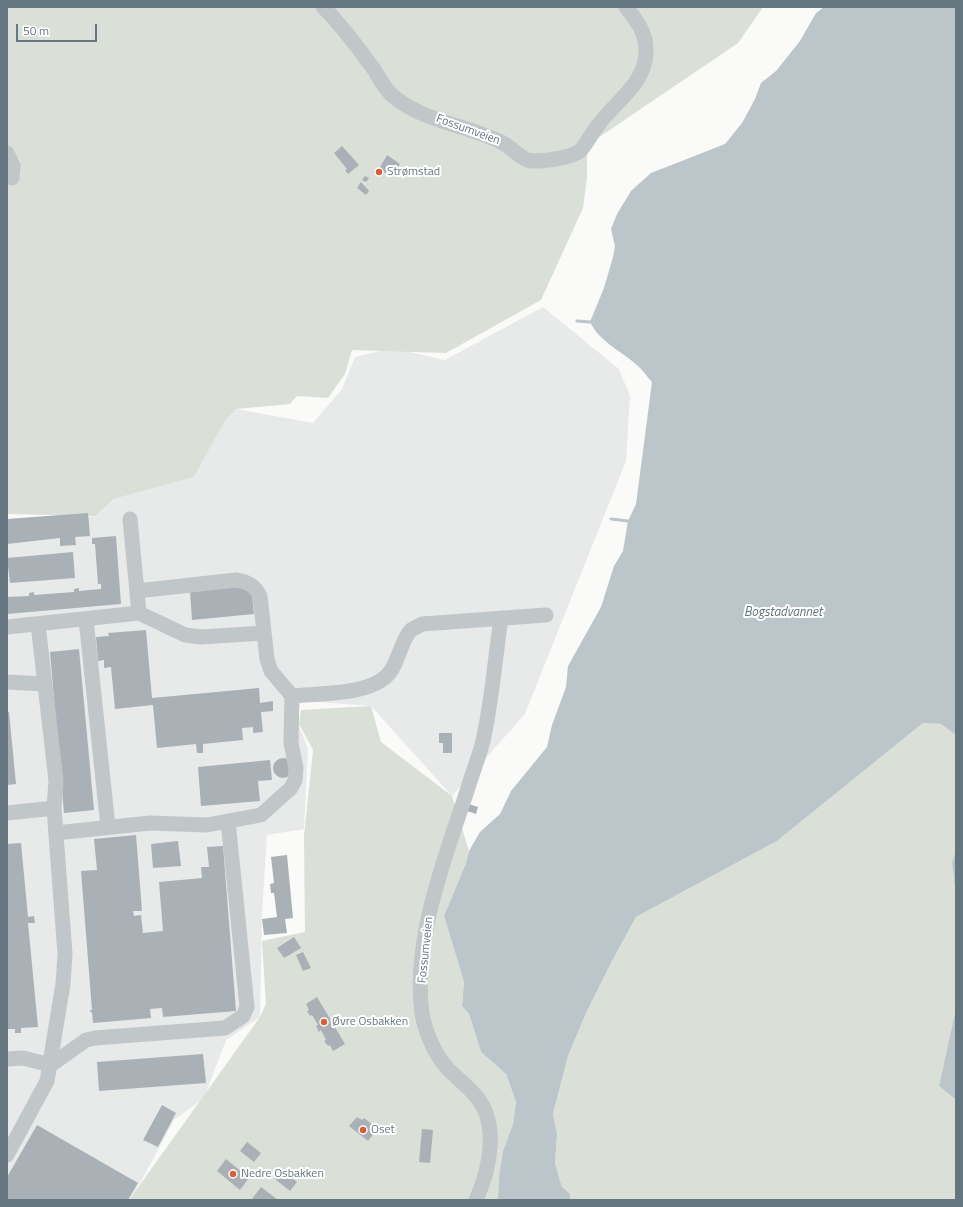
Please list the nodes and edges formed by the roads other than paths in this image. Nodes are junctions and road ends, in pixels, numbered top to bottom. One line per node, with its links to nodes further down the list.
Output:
1 (323, 7): 2 (street, Fossumveien)
2 (626, 7)
3 (7, 153): 4 (street)
4 (12, 178)
5 (130, 519): 6 (street)
6 (137, 591): 7 (street); 13 (street)
7 (139, 613): 10 (street); 13 (street)
8 (546, 615): 9 (street)
9 (501, 618): 16 (street); 26 (street, Fossumveien)
10 (86, 619): 11 (street); 20 (street)
11 (38, 624): 12 (street); 15 (street)
12 (7, 627)
13 (264, 633): 16 (street)
14 (7, 682): 15 (street)
15 (45, 684): 17 (street)
16 (292, 696): 19 (street)
17 (54, 808): 18 (street); 21 (street)
18 (7, 812)
19 (228, 821): 20 (street); 23 (street)
20 (108, 827): 21 (street)
21 (56, 833): 23 (street)
22 (7, 1059): 23 (street)
23 (51, 1065): 24 (street)
24 (11, 1139): 25 (street)
25 (7, 1155)
26 (476, 1200)

